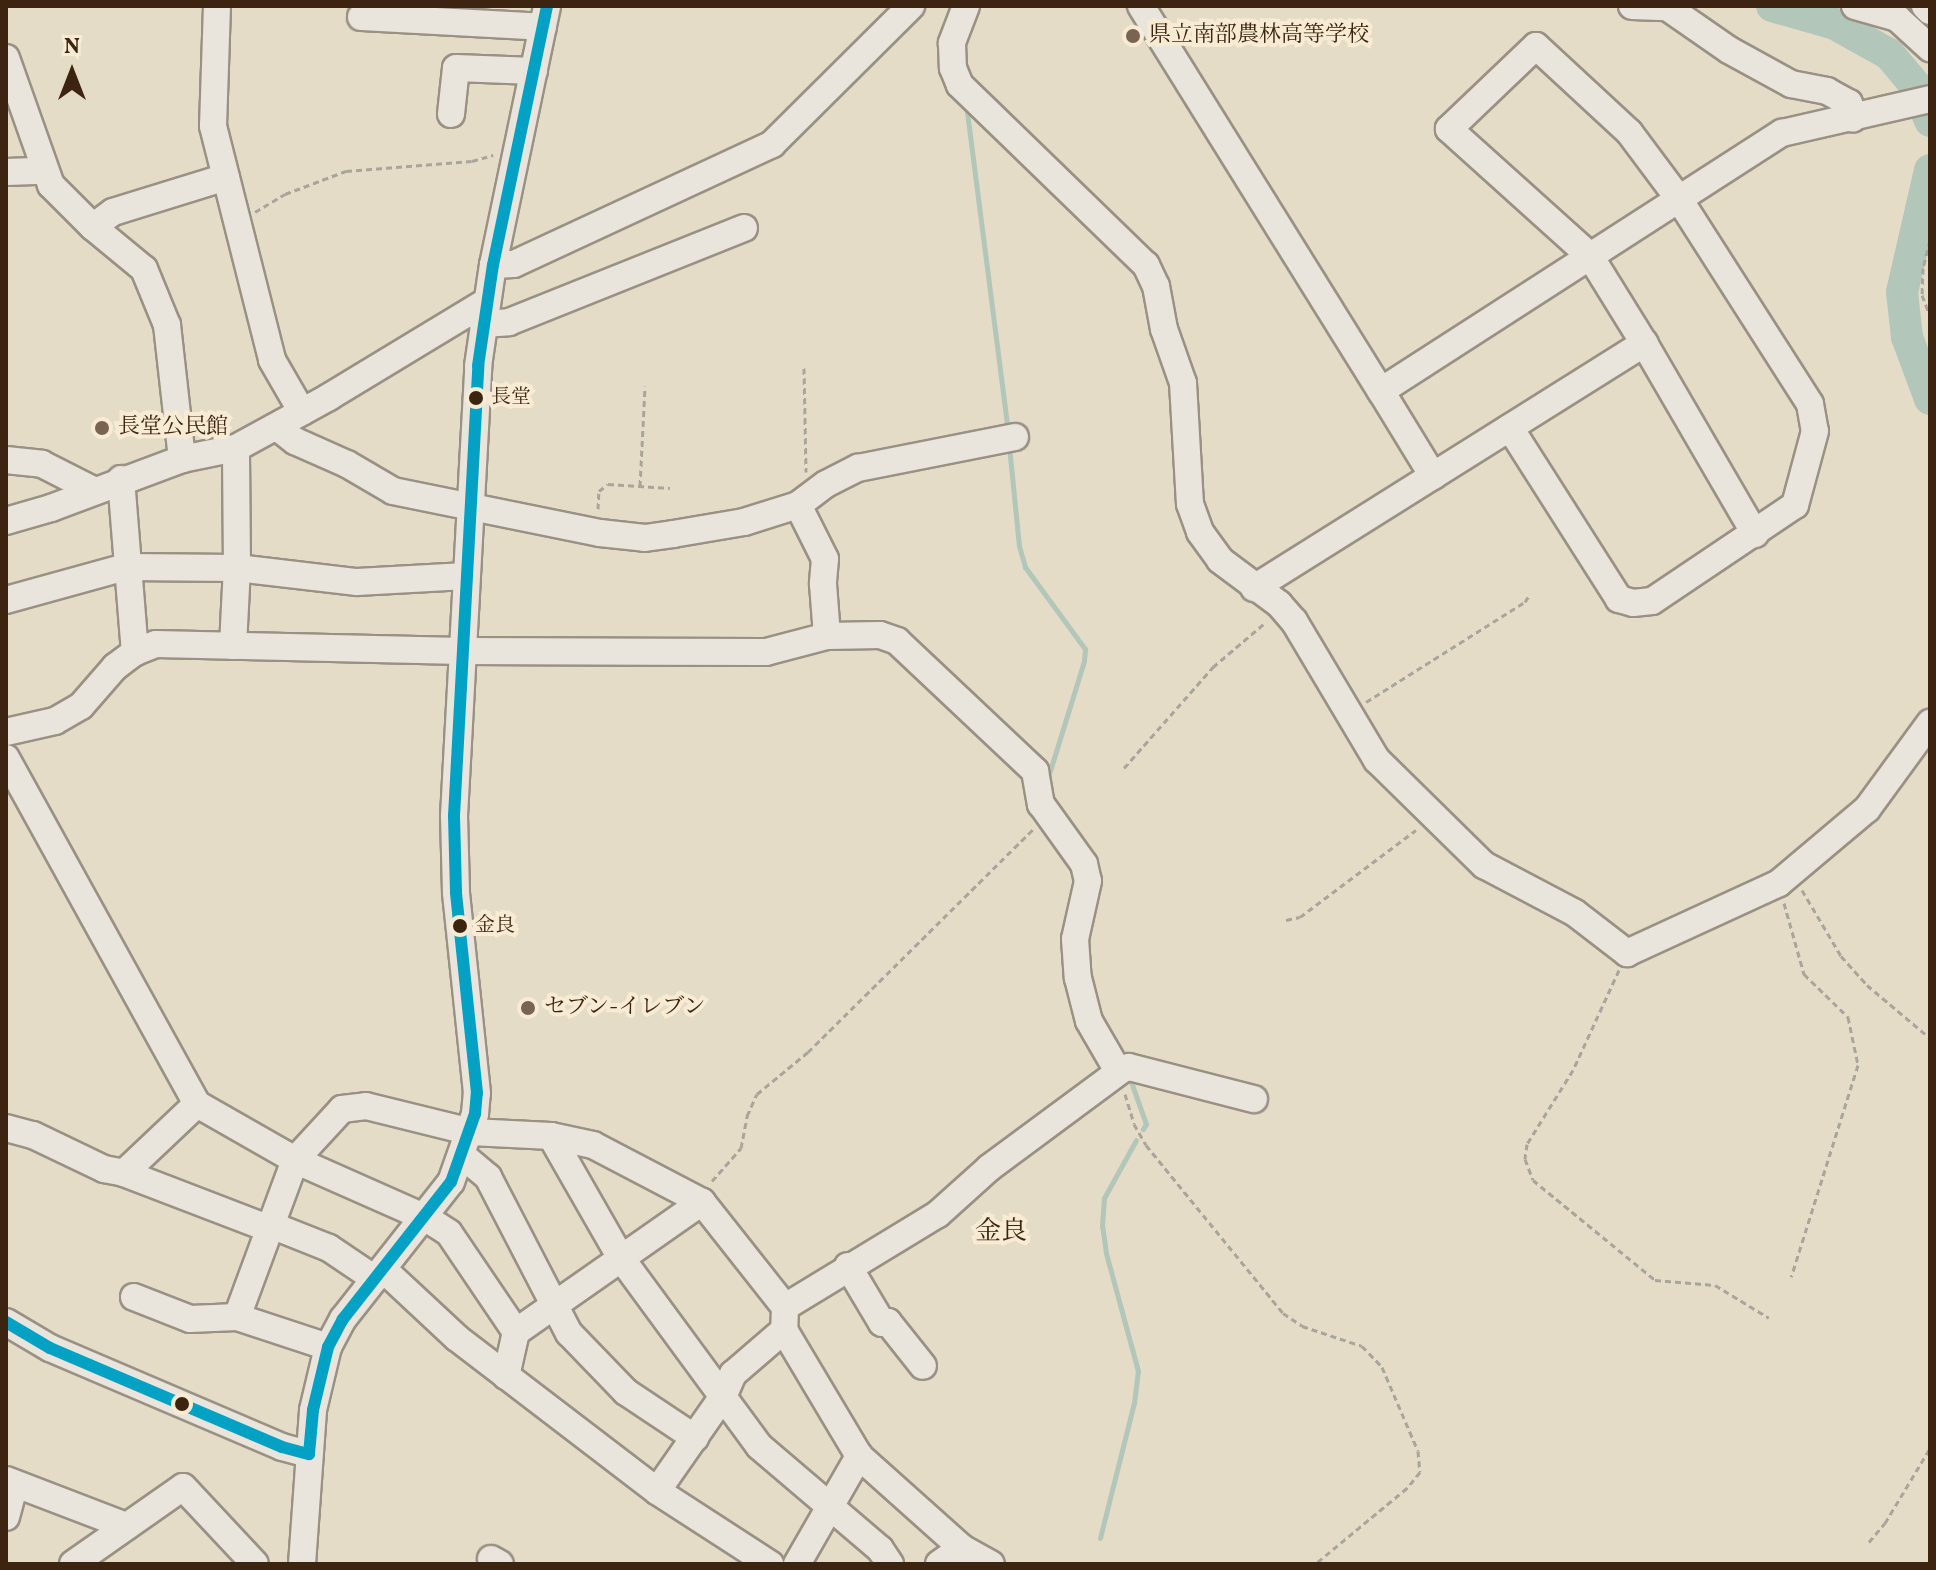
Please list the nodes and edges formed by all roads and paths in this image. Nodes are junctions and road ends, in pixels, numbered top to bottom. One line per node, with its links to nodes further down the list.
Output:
1 (217, 6): 20 (street)
2 (911, 6): 27 (street)
3 (966, 6): 54 (street)
4 (1141, 6): 33 (street)
5 (1632, 6): 16 (street)
6 (1855, 6): 11 (street)
7 (1925, 6): 8 (street)
8 (1930, 11)
9 (361, 17): 10 (street)
10 (545, 17): 13 (street)
11 (1930, 48)
12 (6, 58): 18 (street)
13 (534, 71): 15 (street); 17 (street)
14 (1930, 99): 16 (street)
15 (451, 114)
16 (1857, 118): 21 (street)
17 (517, 153): 22 (path); 27 (street)
18 (43, 171): 19 (street); 23 (street)
19 (6, 172)
20 (226, 177): 22 (street); 23 (street)
21 (1679, 199): 26 (street); 26 (street); 50 (street)
22 (238, 222): 34 (street)
23 (93, 227): 39 (street)
24 (744, 228): 28 (street)
25 (1930, 240): 29 (path)
26 (1590, 256): 30 (street); 33 (street)
27 (493, 265): 28 (street)
28 (484, 313): 34 (street); 47 (street)
29 (1930, 316)
30 (1644, 343): 36 (street); 50 (street)
31 (804, 368): 46 (path)
32 (645, 386): 43 (path)
33 (1381, 391): 41 (street)
34 (302, 412): 35 (street)
35 (277, 427): 38 (street); 47 (street)
36 (1510, 428): 41 (street); 50 (street)
37 (1006, 439): 46 (street)
38 (236, 448): 39 (street); 52 (street)
39 (182, 459): 42 (street)
40 (6, 460): 45 (street)
41 (1433, 476): 54 (street)
42 (121, 479): 45 (street); 51 (street)
43 (640, 486): 44 (path); 49 (path)
44 (670, 488)
45 (93, 490): 48 (street)
46 (801, 503): 49 (street); 58 (street)
47 (469, 506): 49 (street); 53 (street)
48 (6, 521)
49 (596, 532)
50 (1755, 534)
51 (126, 567): 52 (street); 56 (street); 61 (street)
52 (237, 568): 53 (street); 59 (street)
53 (466, 576): 60 (street)
54 (1254, 588): 57 (street)
55 (1530, 594): 62 (path)
56 (6, 600)
57 (1282, 608): 62 (street); 66 (path)
58 (827, 636): 60 (street); 67 (street)
59 (233, 646): 60 (street); 61 (street)
60 (462, 651): 78 (street)
61 (135, 652): 64 (street)
62 (1349, 713): 68 (street)
63 (1930, 723): 69 (street)
64 (6, 732)
65 (6, 758): 75 (street)
66 (1124, 768)
67 (1047, 815): 73 (street); 81 (path)
68 (1433, 817): 70 (path); 71 (street)
69 (1786, 878): 71 (street); 72 (path); 87 (path)
70 (1286, 920)
71 (1627, 953): 91 (path)
72 (1930, 1038)
73 (1123, 1069): 74 (street); 85 (street); 118 (path)
74 (1254, 1099)
75 (197, 1104): 79 (street); 80 (street)
76 (6, 1128): 80 (street)
77 (551, 1136): 78 (street); 81 (street); 84 (street)
78 (467, 1144): 79 (street); 82 (street); 89 (street)
79 (295, 1160): 82 (street); 83 (street)
80 (124, 1173): 83 (street)
81 (699, 1200): 84 (street); 92 (street)
82 (426, 1218): 86 (street); 94 (street)
83 (270, 1227): 86 (street); 90 (street)
84 (621, 1258): 89 (street); 98 (street)
85 (848, 1266): 92 (street); 96 (street)
86 (379, 1274): 95 (street); 97 (street)
87 (1791, 1277)
88 (134, 1297): 90 (street)
89 (555, 1302): 94 (street); 99 (street)
90 (237, 1317): 95 (street)
91 (1769, 1318)
92 (785, 1319): 98 (street); 102 (street)
93 (6, 1322): 101 (street)
94 (516, 1332): 97 (street)
95 (328, 1347): 101 (street)
96 (923, 1366)
97 (506, 1376): 104 (street)
98 (724, 1395): 99 (street); 105 (street)
99 (695, 1438): 104 (street)
100 (1930, 1448): 108 (path)
101 (309, 1454): 112 (street)
102 (859, 1456): 105 (street); 109 (street)
103 (10, 1482): 106 (street); 107 (street)
104 (657, 1491): 113 (street)
105 (830, 1509): 114 (street); 115 (street)
106 (6, 1517)
107 (126, 1526): 110 (street); 111 (street)
108 (1869, 1542)
109 (964, 1556): 116 (street); 117 (street)
110 (73, 1564)
111 (255, 1564)
112 (302, 1564)
113 (770, 1564)
114 (797, 1564)
115 (890, 1564)
116 (939, 1564)
117 (991, 1564)
118 (1315, 1564)

